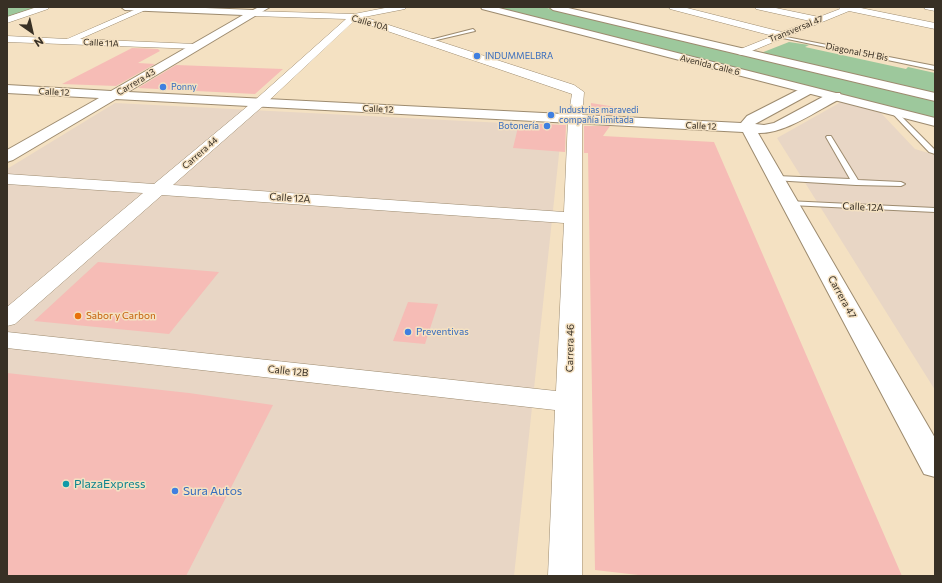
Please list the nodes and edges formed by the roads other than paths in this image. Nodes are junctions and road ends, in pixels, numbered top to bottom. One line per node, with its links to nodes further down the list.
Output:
1 (43, 7): 16 (street)
2 (125, 7): 11 (street)
3 (266, 7): 13 (street, Carrera 43)
4 (402, 7): 15 (street)
5 (485, 7): 31 (street, Avenida Calle 6)
6 (552, 7): 26 (street, Avenida Calle 6)
7 (672, 7): 20 (street)
8 (759, 7): 17 (street)
9 (847, 7): 17 (street, Transversal 47); 18 (street)
10 (928, 7): 12 (street)
11 (146, 8): 14 (street); 22 (street)
12 (935, 8)
13 (253, 10): 14 (street, Carrera 43); 15 (street, Calle 10A); 25 (street, Carrera 43)
14 (240, 12): 24 (street, Carrera 43)
15 (354, 16): 23 (street, Calle 10A); 35 (street, Carrera 44)
16 (7, 20)
17 (818, 20): 20 (street, Transversal 47)
18 (935, 26)
19 (473, 30): 23 (lane)
20 (780, 36): 26 (street, Transversal 47); 28 (lane, Diagonal 5H Bis)
21 (7, 39): 22 (street, Calle 11A)
22 (66, 41): 24 (street, Calle 11A)
23 (428, 41): 37 (street, Calle 10A)
24 (176, 46): 25 (street, Calle 11A); 27 (street, Carrera 43)
25 (195, 47): 30 (street, Carrera 43)
26 (742, 52): 34 (street, Avenida Calle 6)
27 (137, 68)
28 (935, 68)
29 (7, 89): 32 (street, Calle 12)
30 (113, 89): 32 (street, Calle 12); 35 (street, Calle 12); 43 (street, Carrera 43)
31 (808, 90): 33 (street, Avenida Calle 6); 40 (street)
32 (91, 94): 38 (street)
33 (835, 96): 36 (street, Avenida Calle 6); 40 (street)
34 (935, 97)
35 (259, 103): 37 (street, Calle 12); 48 (street, Carrera 44)
36 (894, 112): 39 (street, Avenida Calle 6); 42 (lane)
37 (575, 119): 40 (street, Calle 12); 51 (street, Carrera 46)
38 (41, 122)
39 (935, 122)
40 (748, 128): 44 (street, Carrera 47)
41 (829, 137): 46 (lane)
42 (935, 152)
43 (7, 157)
44 (776, 178): 46 (lane); 49 (street, Carrera 47)
45 (7, 179): 48 (street, Calle 12A)
46 (856, 183): 47 (lane)
47 (901, 184)
48 (159, 189): 51 (street, Calle 12A); 52 (street, Carrera 44)
49 (790, 204): 50 (lane, Calle 12A); 55 (street, Carrera 47)
50 (935, 210)
51 (573, 218): 54 (street, Carrera 46)
52 (7, 319)
53 (7, 340): 54 (street, Calle 12B)
54 (568, 402): 57 (street, Carrera 46)
55 (927, 435): 56 (street, Carrera 47)
56 (935, 465)
57 (565, 576)

